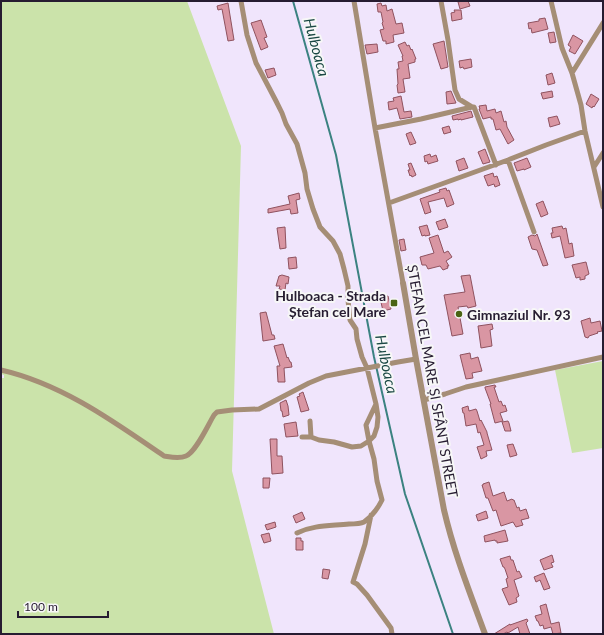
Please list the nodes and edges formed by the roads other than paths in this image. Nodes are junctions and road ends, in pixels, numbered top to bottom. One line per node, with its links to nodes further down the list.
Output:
1 (241, 1): 20 (street)
2 (354, 1): 8 (street, ȘTEFAN CEL MARE ȘI SFÂNT STREET)
3 (441, 1): 7 (street)
4 (551, 1): 6 (street)
5 (603, 23): 6 (street)
6 (572, 73): 9 (street)
7 (472, 107): 8 (street); 12 (street)
8 (375, 128): 14 (street, ȘTEFAN CEL MARE ȘI SFÂNT STREET)
9 (585, 131): 11 (street); 13 (street)
10 (603, 153): 13 (street)
11 (508, 160): 12 (street); 16 (street)
12 (496, 165): 14 (street)
13 (594, 167): 15 (street)
14 (389, 203): 17 (street, ȘTEFAN CEL MARE ȘI SFÂNT STREET)
15 (603, 207)
16 (534, 232)
17 (403, 283): 19 (street, ȘTEFAN CEL MARE ȘI SFÂNT STREET)
18 (603, 357): 22 (street)
19 (416, 359): 20 (street); 22 (street, ȘTEFAN CEL MARE ȘI SFÂNT STREET)
20 (369, 368): 21 (street); 23 (street)
21 (1, 370)
22 (424, 400): 31 (street, ȘTEFAN CEL MARE ȘI SFÂNT STREET)
23 (376, 404): 27 (street); 27 (street)
24 (310, 421): 26 (street)
25 (302, 437): 26 (street)
26 (311, 437): 27 (street)
27 (368, 441): 28 (street)
28 (371, 516): 29 (street); 30 (street)
29 (296, 533)
30 (392, 634)
31 (485, 634)

